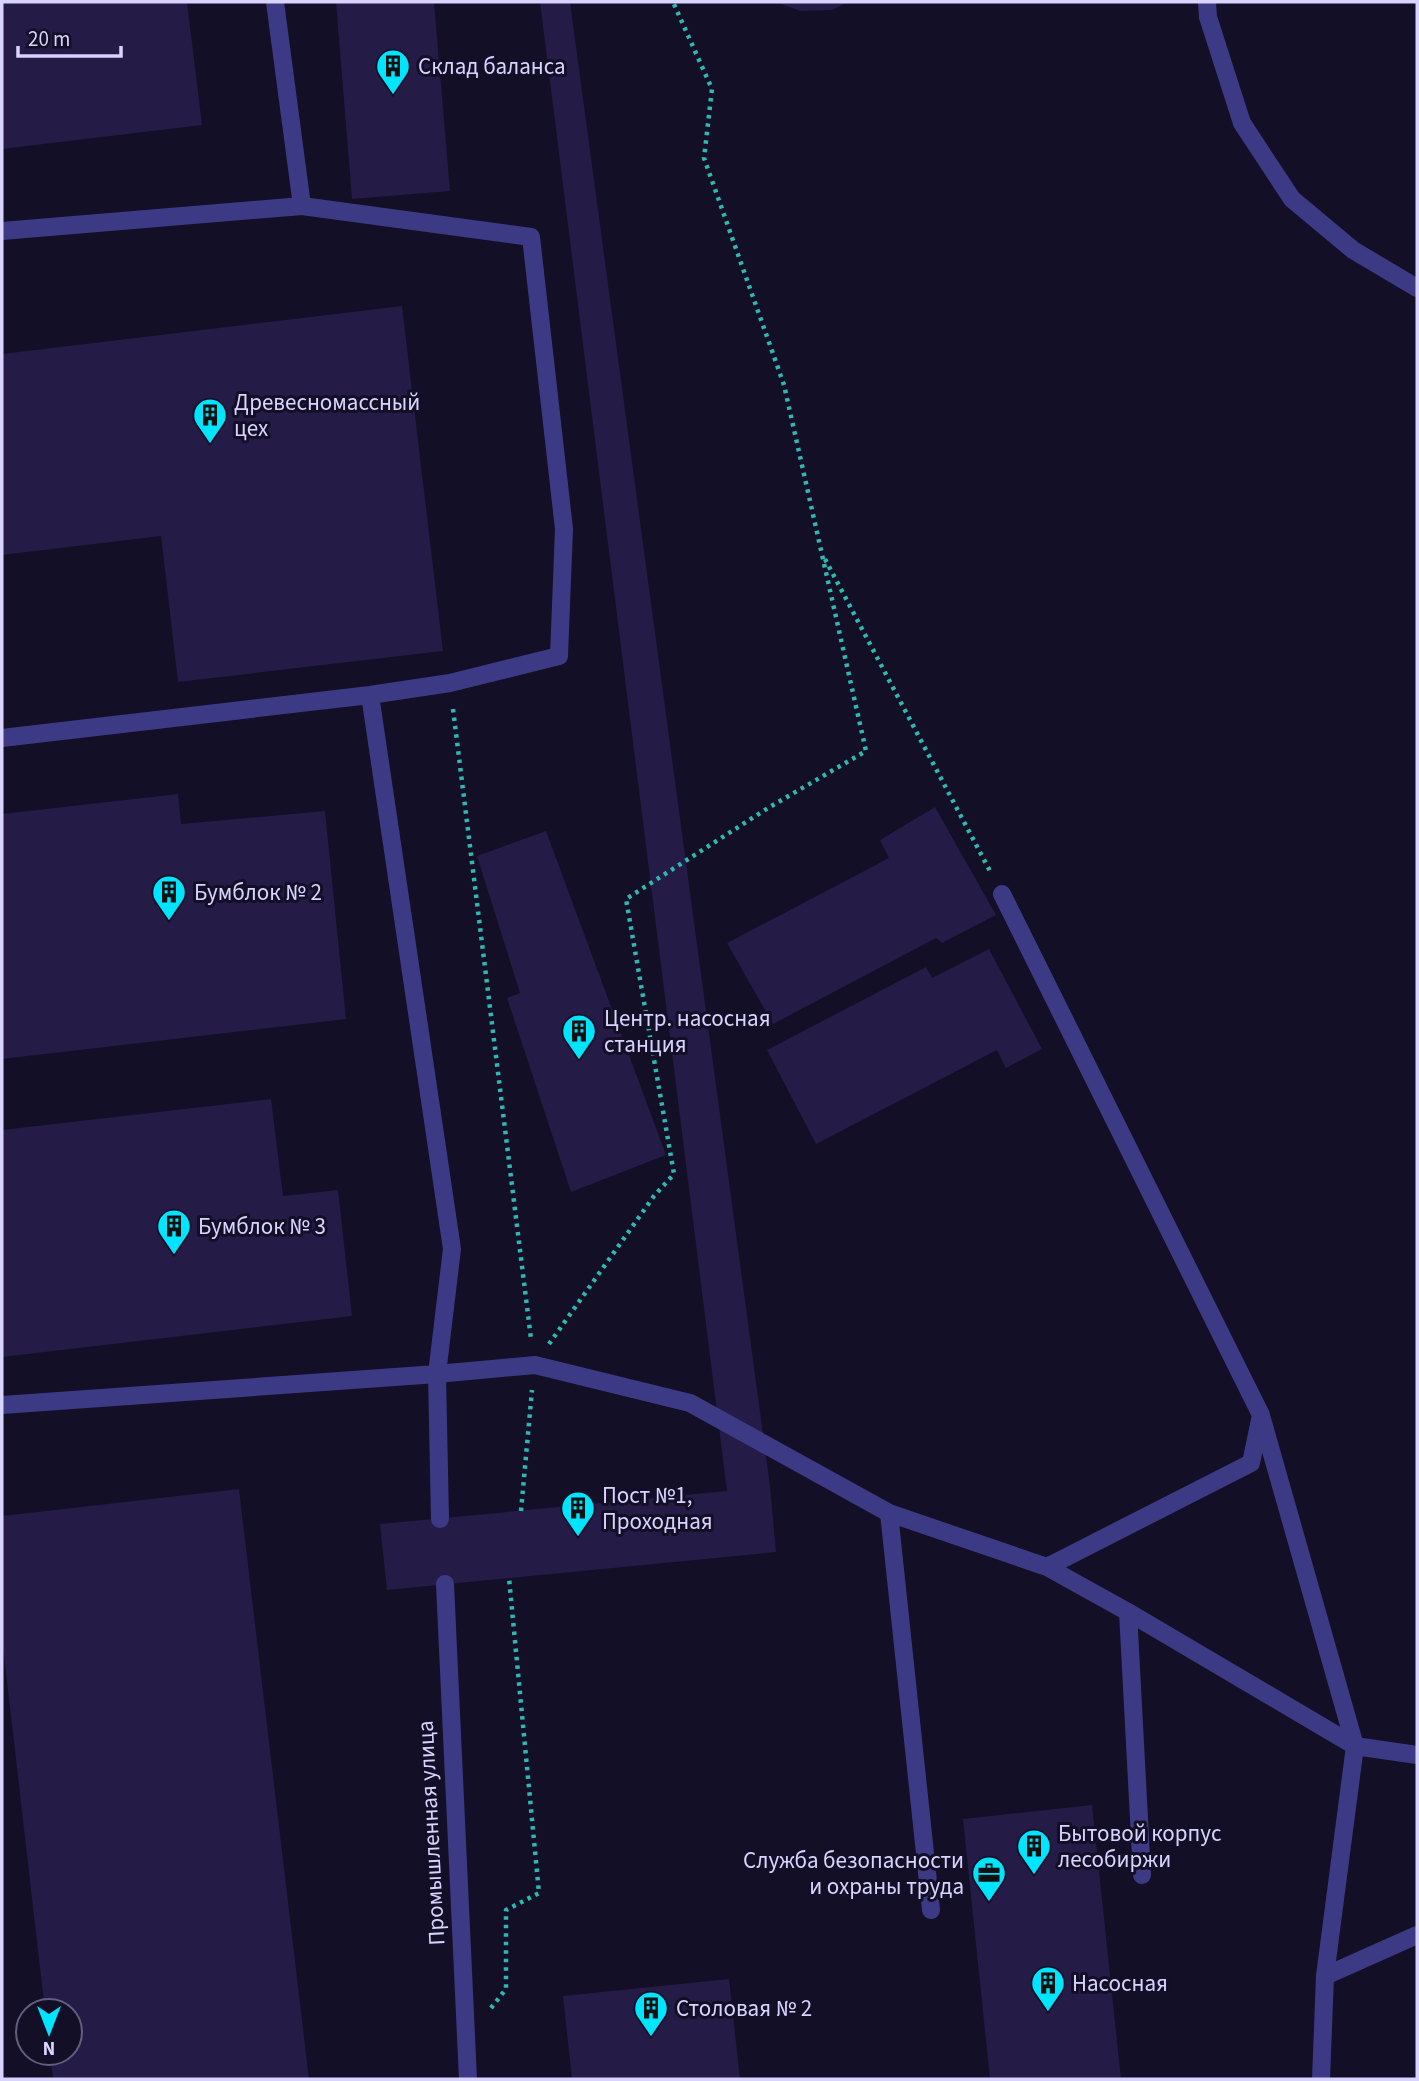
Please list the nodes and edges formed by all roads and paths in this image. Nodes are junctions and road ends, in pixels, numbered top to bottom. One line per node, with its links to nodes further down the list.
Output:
1 (275, 2): 4 (lane)
2 (673, 2): 7 (path)
3 (1207, 2): 6 (lane)
4 (302, 206): 5 (lane); 8 (lane)
5 (2, 231)
6 (1417, 288)
7 (821, 552): 11 (path); 12 (path)
8 (450, 683): 9 (lane); 12 (path)
9 (370, 695): 10 (lane); 13 (lane)
10 (2, 738)
11 (1002, 894): 15 (lane)
12 (535, 1365): 13 (lane); 16 (path); 17 (lane)
13 (437, 1374): 14 (lane); 18 (lane)
14 (2, 1405)
15 (1261, 1416): 19 (lane); 23 (lane)
16 (520, 1511)
17 (889, 1513): 19 (lane); 26 (lane)
18 (440, 1519)
19 (1047, 1567): 22 (lane)
20 (509, 1578): 29 (path)
21 (444, 1584): 30 (lane, Промышленная улица)
22 (1128, 1612): 23 (lane); 25 (lane)
23 (1354, 1746): 24 (lane); 28 (lane)
24 (1417, 1755)
25 (1142, 1875)
26 (931, 1910)
27 (1417, 1935): 28 (lane)
28 (1325, 1976): 31 (lane)
29 (485, 2017)
30 (468, 2079)
31 (1321, 2079)

